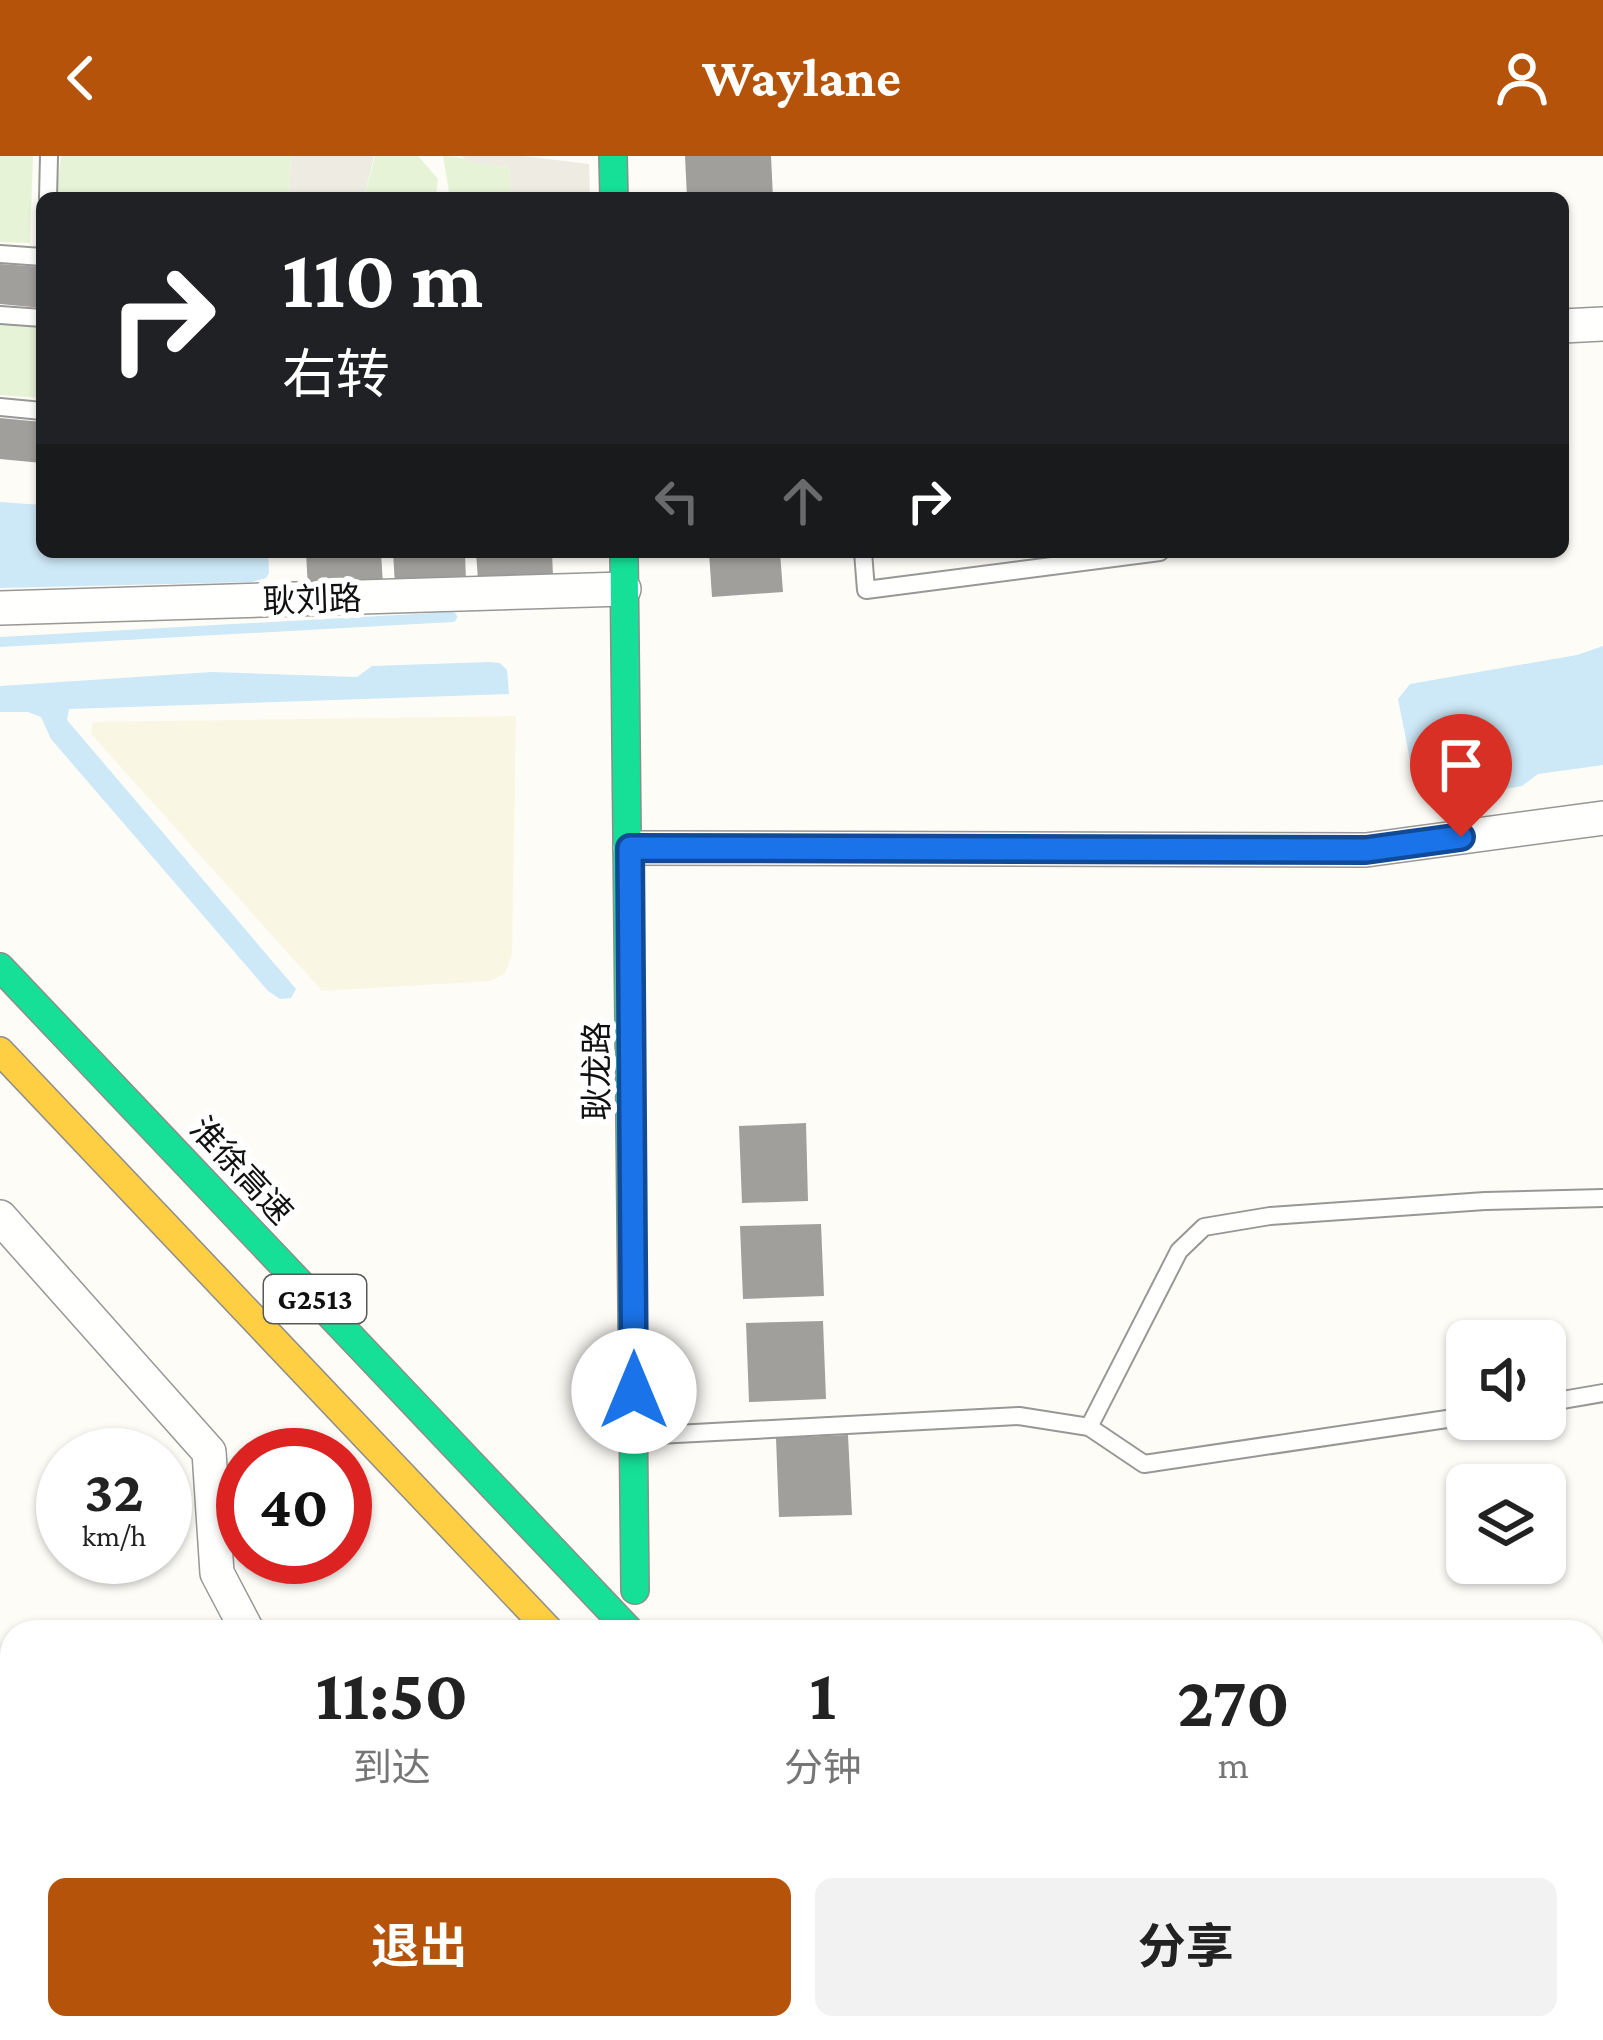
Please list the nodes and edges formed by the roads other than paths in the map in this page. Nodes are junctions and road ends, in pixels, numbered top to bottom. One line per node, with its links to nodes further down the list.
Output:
1 (49, 156): 3 (lane)
2 (613, 156): 4 (main road)
3 (48, 192)
4 (614, 192)
5 (0, 254): 6 (lane)
6 (36, 257)
7 (0, 315): 8 (lane)
8 (36, 318)
9 (1603, 324): 10 (street)
10 (1569, 326)
11 (0, 407): 12 (lane)
12 (36, 410)
13 (623, 558): 16 (main road, 耿龙路)
14 (863, 558): 15 (lane)
15 (1114, 558)
16 (624, 589): 17 (street, 耿刘路); 19 (main road, 耿龙路)
17 (0, 608)
18 (1603, 818): 19 (street)
19 (630, 848): 28 (main road, 耿龙路)
20 (0, 967): 32 (main road, 淮徐高速 / G2513)
21 (0, 1051): 31 (main road, G2513)
22 (1603, 1198): 27 (lane)
23 (0, 1217): 30 (street)
24 (1603, 1393): 25 (lane)
25 (1566, 1399)
26 (1446, 1419): 27 (lane)
27 (1089, 1427): 28 (lane)
28 (634, 1436): 29 (main road, 耿龙路)
29 (635, 1590)
30 (242, 1620)
31 (540, 1620)
32 (620, 1620)

